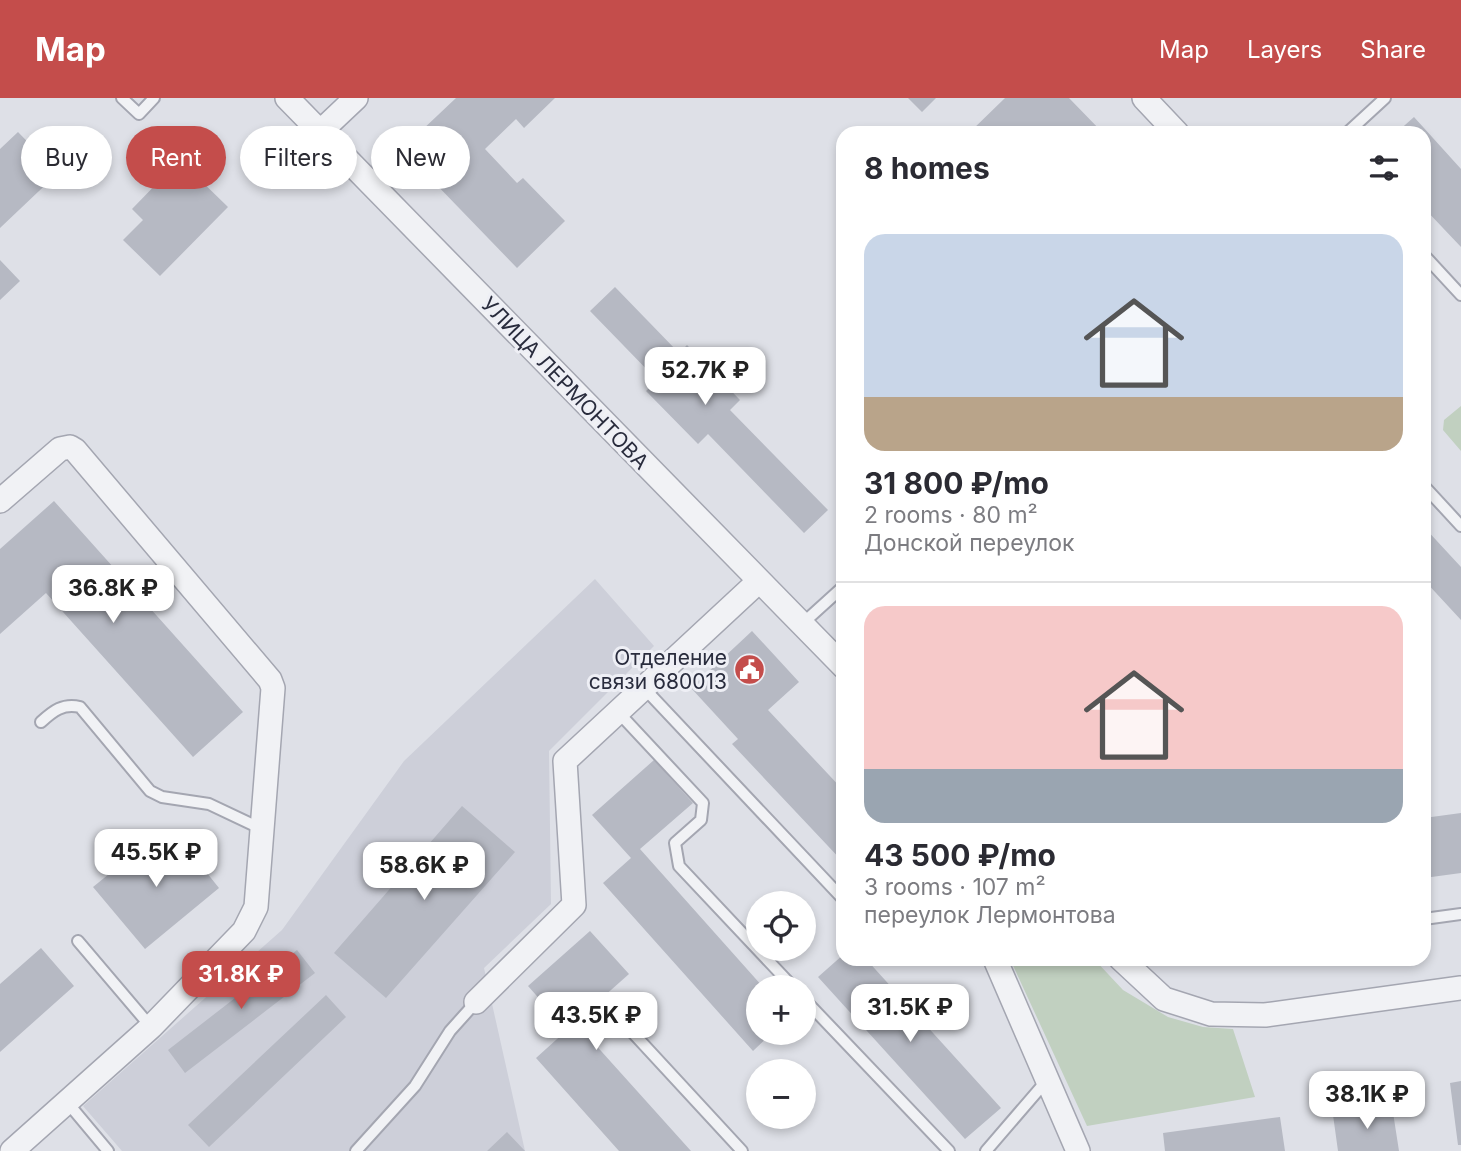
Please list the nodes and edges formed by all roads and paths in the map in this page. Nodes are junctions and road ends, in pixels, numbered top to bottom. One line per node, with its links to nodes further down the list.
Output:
1 (122, 98): 2 (lane)
2 (154, 98)
3 (288, 98): 7 (street, УЛИЦА ЛЕРМОНТОВА)
4 (356, 98): 8 (street)
5 (1144, 98): 9 (street)
6 (1385, 98): 10 (lane)
7 (314, 126)
8 (326, 126)
9 (1170, 126)
10 (1355, 126)
11 (357, 170): 17 (street, УЛИЦА ЛЕРМОНТОВА)
12 (1431, 263): 13 (lane)
13 (1461, 295)
14 (1431, 494): 16 (lane)
15 (0, 501): 24 (street)
16 (1461, 526)
17 (760, 581): 19 (street, УЛИЦА ЛЕРМОНТОВА); 21 (street)
18 (836, 593): 19 (lane)
19 (802, 624): 20 (street, УЛИЦА ЛЕРМОНТОВА)
20 (836, 659)
21 (644, 688): 22 (street); 25 (lane)
22 (618, 712): 31 (lane); 33 (street)
23 (41, 722): 24 (lane)
24 (262, 829): 36 (street)
25 (836, 892)
26 (1461, 914): 27 (lane)
27 (1431, 918)
28 (78, 942): 36 (lane)
29 (998, 966): 37 (street)
30 (1129, 966): 32 (street)
31 (782, 975)
32 (1461, 988)
33 (476, 1002): 41 (lane)
34 (816, 1012): 43 (lane)
35 (621, 1020): 42 (lane)
36 (150, 1027): 38 (street)
37 (1048, 1079): 44 (lane); 45 (street)
38 (67, 1102): 39 (street); 40 (lane)
39 (12, 1151)
40 (108, 1151)
41 (356, 1151)
42 (742, 1151)
43 (948, 1151)
44 (986, 1151)
45 (1078, 1151)

